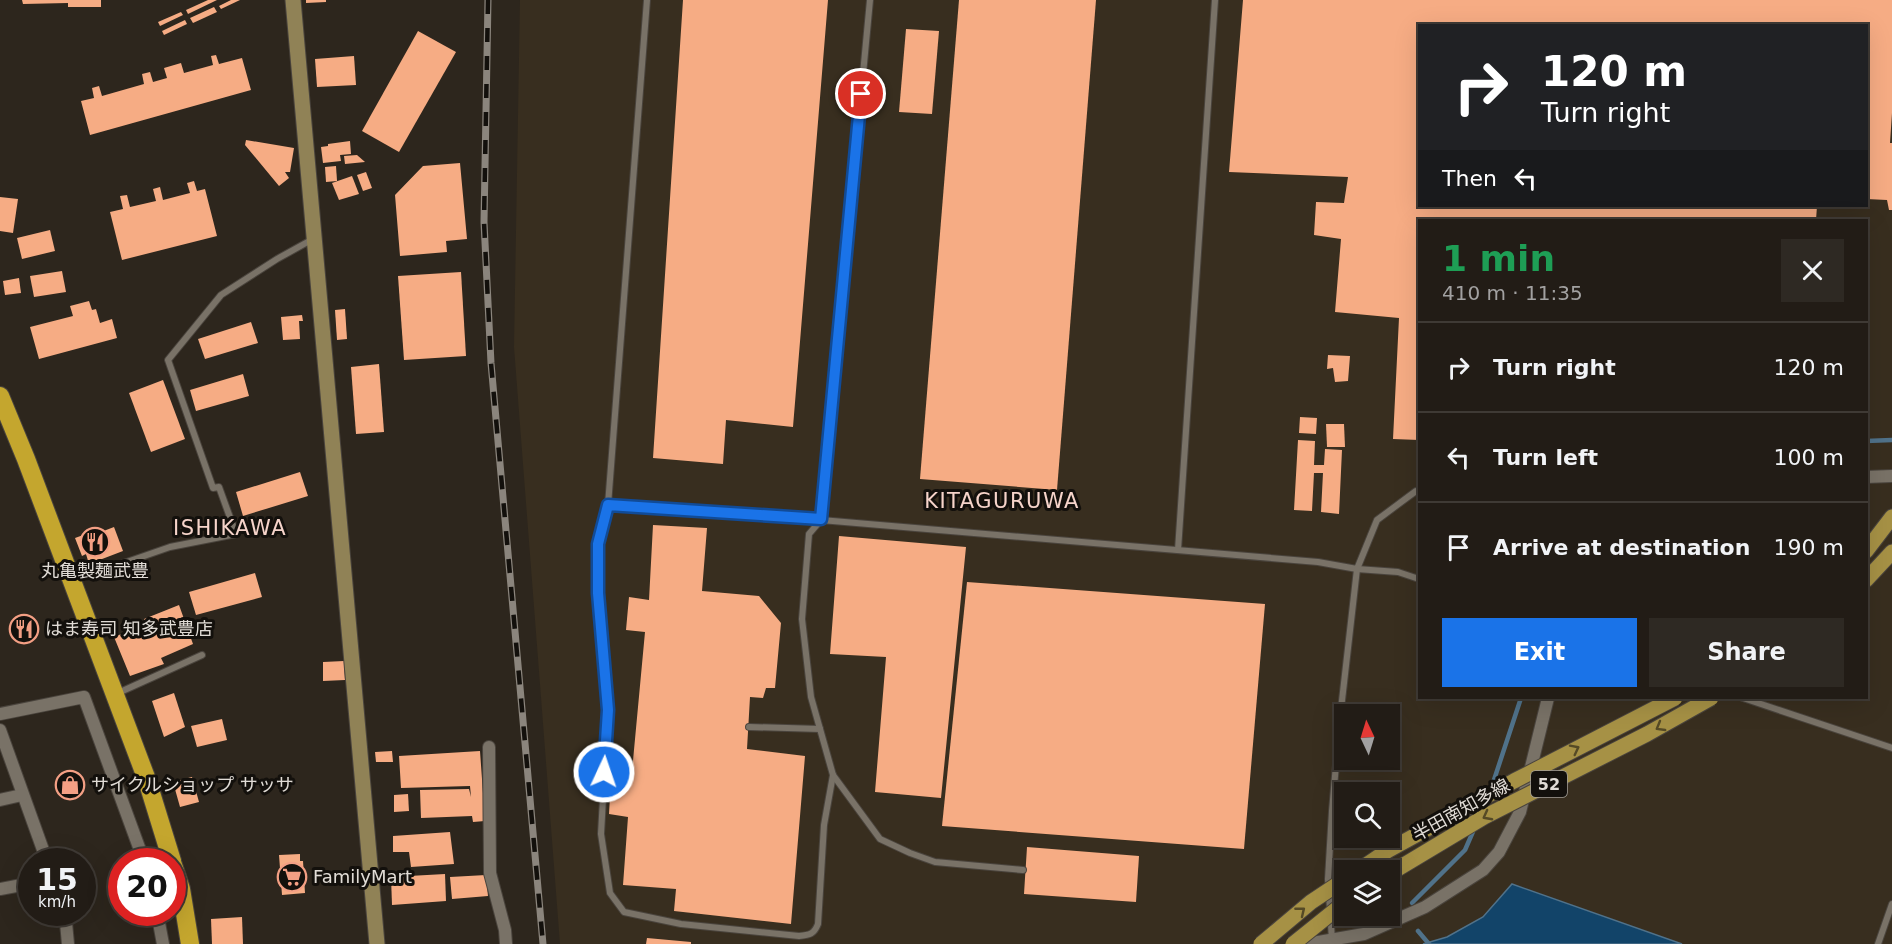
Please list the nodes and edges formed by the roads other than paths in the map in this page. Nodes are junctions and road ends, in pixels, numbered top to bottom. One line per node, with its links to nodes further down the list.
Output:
1 (293, 0): 5 (street)
2 (647, 0): 10 (lane)
3 (870, 0): 12 (lane)
4 (1215, 0): 14 (lane)
5 (315, 238): 19 (lane); 53 (street)
6 (0, 396): 19 (highway)
7 (1892, 476): 8 (street)
8 (1868, 477)
9 (1418, 491): 16 (lane)
10 (608, 505): 12 (lane); 32 (lane)
11 (1892, 517): 13 (main road)
12 (821, 519): 14 (lane); 28 (lane)
13 (1868, 548)
14 (1178, 550): 16 (lane)
15 (1892, 552): 17 (main road)
16 (1357, 569): 18 (lane); 49 (lane)
17 (1868, 578)
18 (1418, 579)
19 (72, 581): 21 (highway)
20 (202, 655): 21 (lane)
21 (114, 695): 37 (highway)
22 (1548, 699): 49 (street)
23 (1673, 699): 38 (main road, 半田南知多線 / 52, one-way to 23, bridge)
24 (1709, 699): 39 (main road, 半田南知多線 / 52, one-way to 39, bridge)
25 (1746, 699): 31 (lane)
26 (0, 714): 36 (street)
27 (749, 727): 28 (lane)
28 (820, 729): 32 (lane)
29 (0, 730): 33 (street)
30 (489, 747): 54 (street)
31 (1892, 747)
32 (833, 775): 40 (lane)
33 (22, 795): 34 (street); 35 (street)
34 (0, 800)
35 (42, 848)
36 (139, 848)
37 (168, 848)
38 (1374, 860)
39 (1400, 867)
40 (1023, 870)
41 (18, 886): 43 (street)
42 (1334, 887): 55 (main road, one-way to 42, bridge)
43 (0, 889)
44 (1892, 904): 58 (lane)
45 (1334, 911): 56 (main road, bridge)
46 (186, 920): 52 (highway)
47 (66, 926): 50 (street)
48 (160, 926): 51 (street)
49 (1332, 942): 57 (street)
50 (68, 944)
51 (163, 944)
52 (190, 944)
53 (377, 944)
54 (506, 944)
55 (1261, 944)
56 (1293, 944)
57 (1307, 944)
58 (1878, 944)

